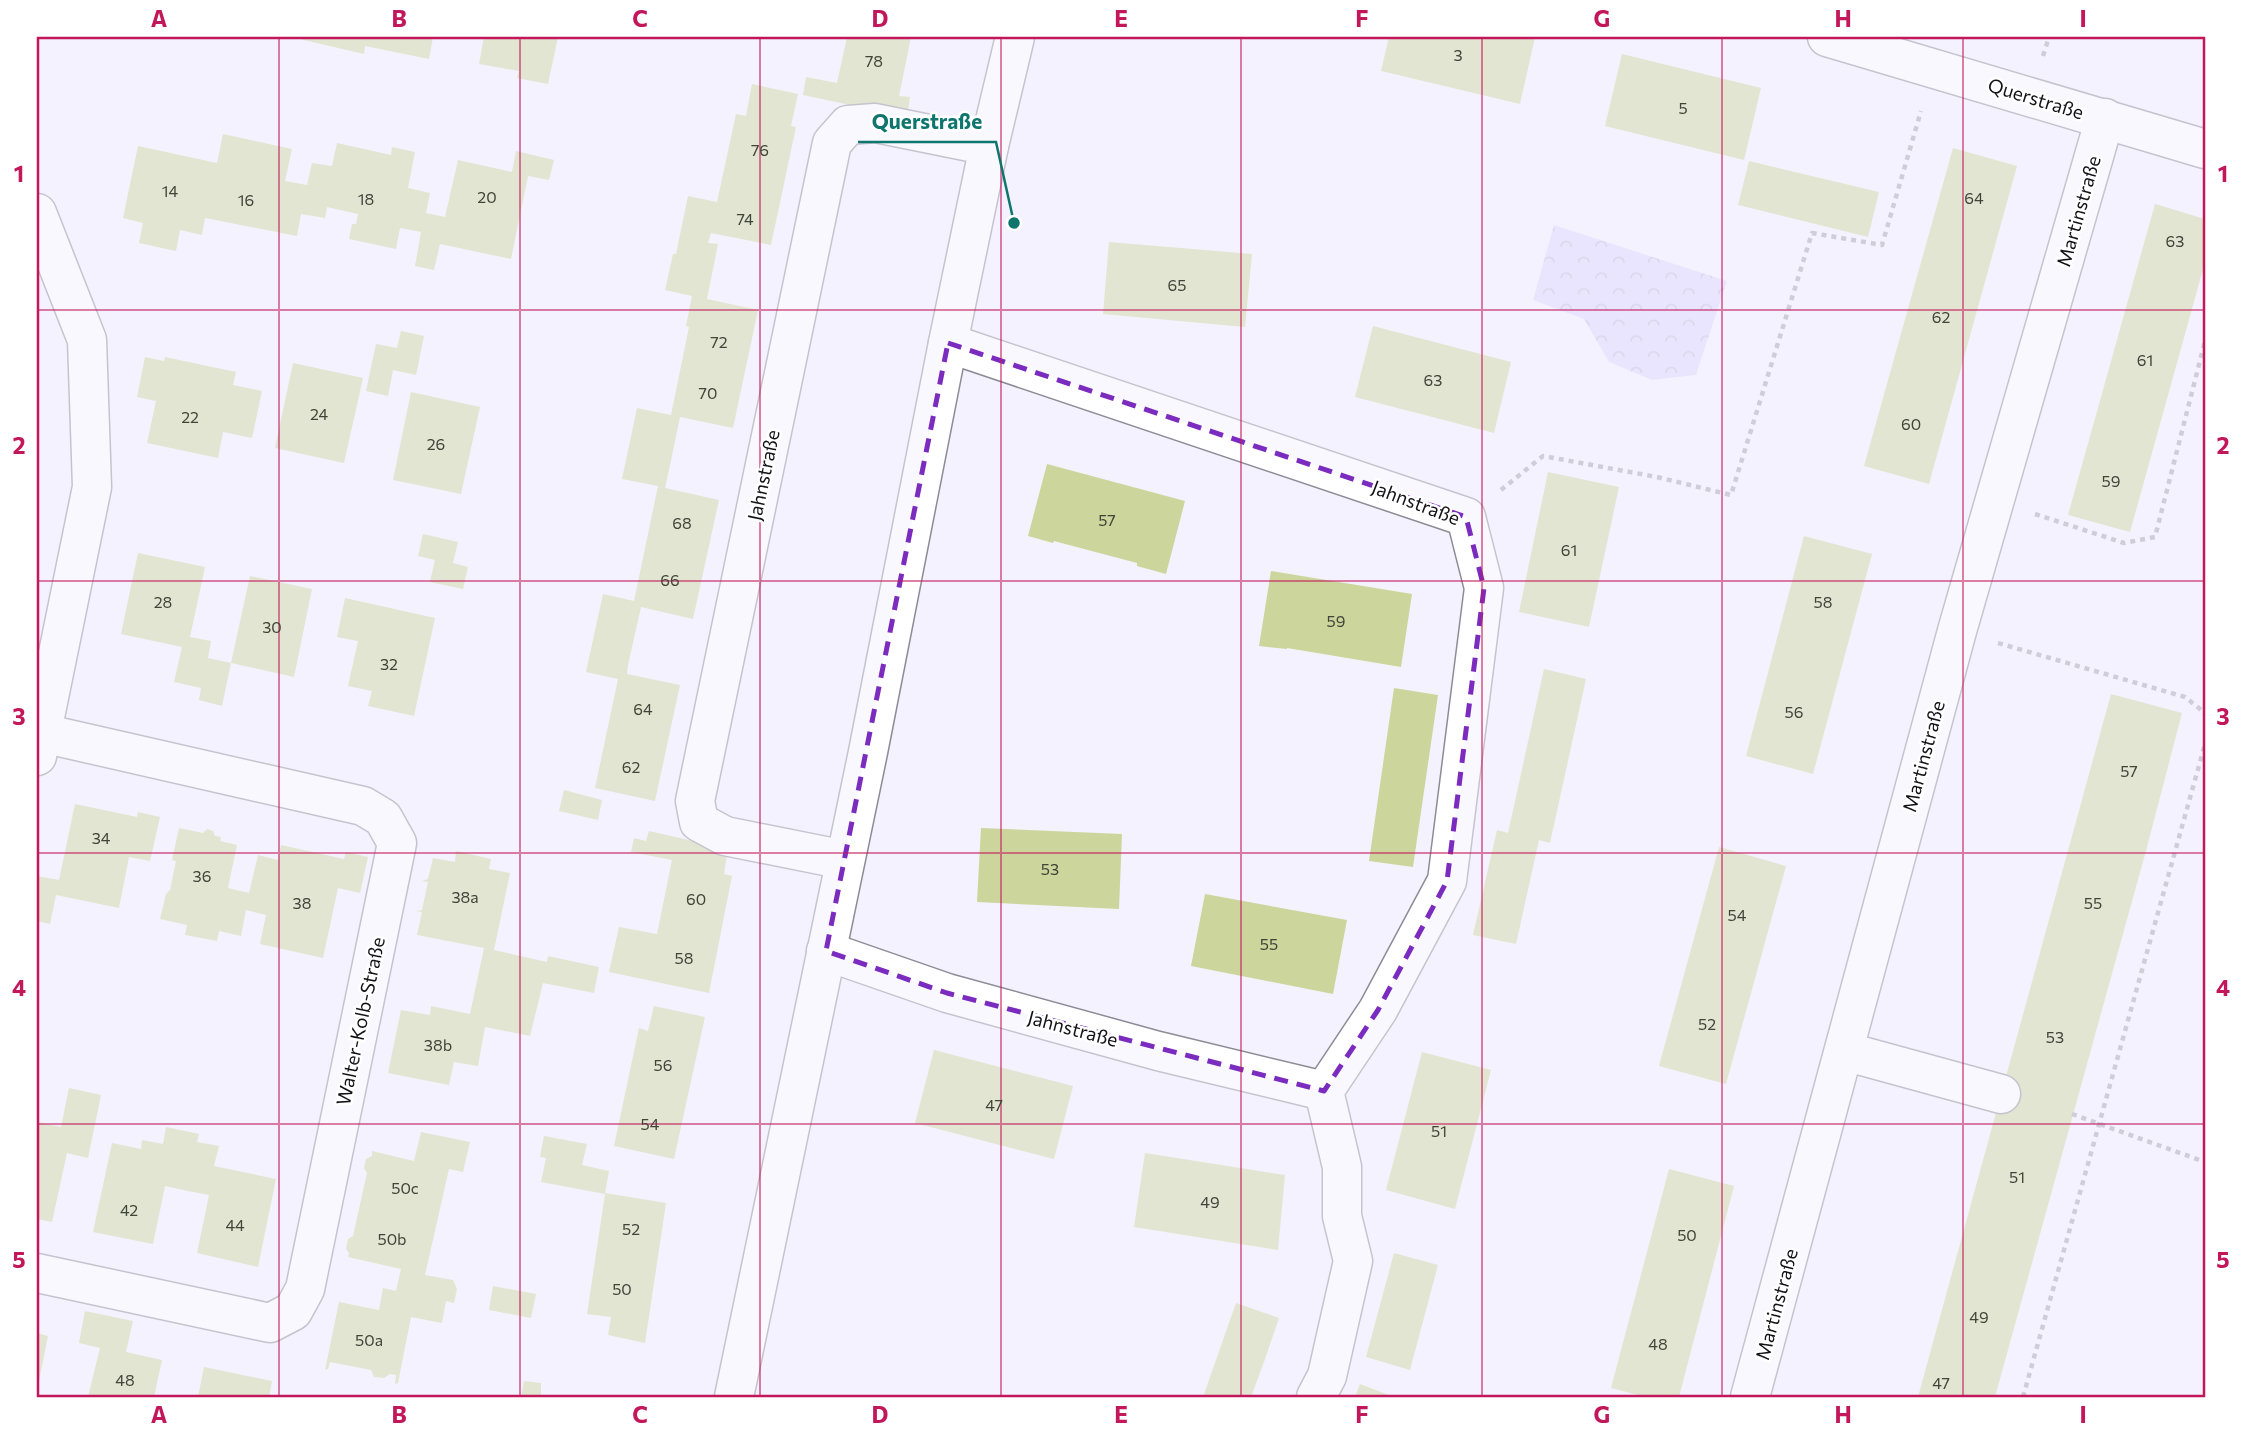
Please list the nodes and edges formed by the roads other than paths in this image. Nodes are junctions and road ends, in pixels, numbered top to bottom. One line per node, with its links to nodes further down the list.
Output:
1 (1015, 37): 5 (street)
2 (1827, 37): 3 (street, Querstraße)
3 (1868, 43): 4 (street, Querstraße)
4 (2105, 118): 6 (street, Querstraße); 12 (street, Martinstraße)
5 (989, 146): 8 (street); 10 (street, Jahnstraße)
6 (2205, 149)
7 (37, 213): 9 (street, Walter-Kolb-Straße)
8 (948, 343): 10 (street); 13 (street, Jahnstraße)
9 (39, 745): 15 (street, Walter-Kolb-Straße)
10 (845, 860): 11 (street)
11 (826, 951): 13 (street, Jahnstraße); 16 (street)
12 (1844, 1051): 14 (street); 18 (street, Martinstraße)
13 (1324, 1091): 17 (street)
14 (2001, 1094)
15 (37, 1273)
16 (734, 1397)
17 (1316, 1397)
18 (1750, 1397)

